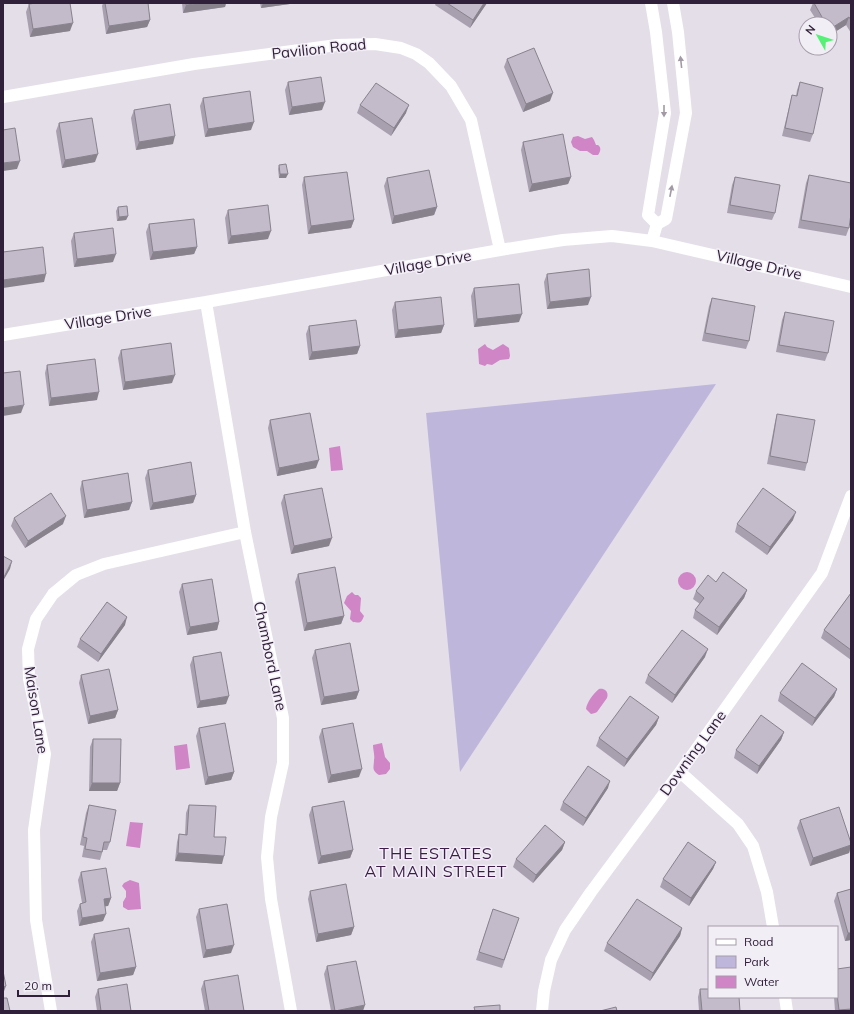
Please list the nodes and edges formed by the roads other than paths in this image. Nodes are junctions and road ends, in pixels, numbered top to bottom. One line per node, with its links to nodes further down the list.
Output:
1 (651, 3): 4 (street, one-way to 4)
2 (673, 3): 4 (street, one-way to 2)
3 (3, 97): 6 (street, Pavilion Road)
4 (657, 224): 5 (street)
5 (652, 241): 6 (street, Village Drive); 7 (street, Village Drive)
6 (500, 250): 8 (street, Village Drive)
7 (851, 287)
8 (206, 302): 9 (street, Village Drive); 11 (street, Chambord Lane)
9 (3, 335)
10 (851, 496): 12 (street, Downing Lane)
11 (245, 532): 15 (street, Maison Lane); 16 (street, Chambord Lane)
12 (680, 772): 13 (street); 17 (street, Downing Lane)
13 (773, 926)
14 (785, 998): 18 (street)
15 (51, 1011)
16 (291, 1011)
17 (542, 1011)
18 (787, 1011)

